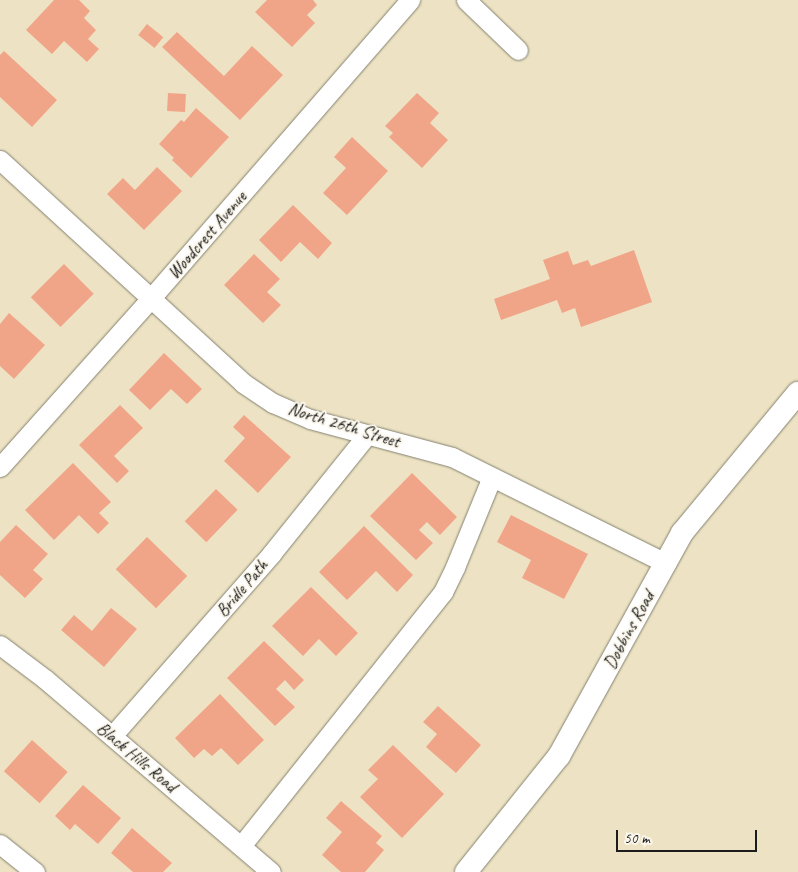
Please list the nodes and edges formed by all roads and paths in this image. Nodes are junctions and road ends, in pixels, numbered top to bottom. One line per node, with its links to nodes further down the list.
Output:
1 (410, 0): 5 (street, Woodcrest Avenue)
2 (466, 0): 3 (street)
3 (518, 50)
4 (0, 160): 5 (street, North 26th Street)
5 (151, 298): 7 (street, North 26th Street); 8 (street, Woodcrest Avenue)
6 (798, 393): 10 (street, Dobbins Road)
7 (367, 435): 9 (street, North 26th Street); 12 (street, Bridle Path)
8 (0, 467)
9 (492, 477): 10 (street, North 26th Street); 14 (street)
10 (666, 563): 17 (street, Dobbins Road)
11 (0, 646): 12 (street, Black Hills Road)
12 (112, 736): 14 (street, Black Hills Road)
13 (0, 844): 15 (street)
14 (240, 846): 16 (street, Black Hills Road)
15 (35, 872)
16 (271, 872)
17 (466, 872)

